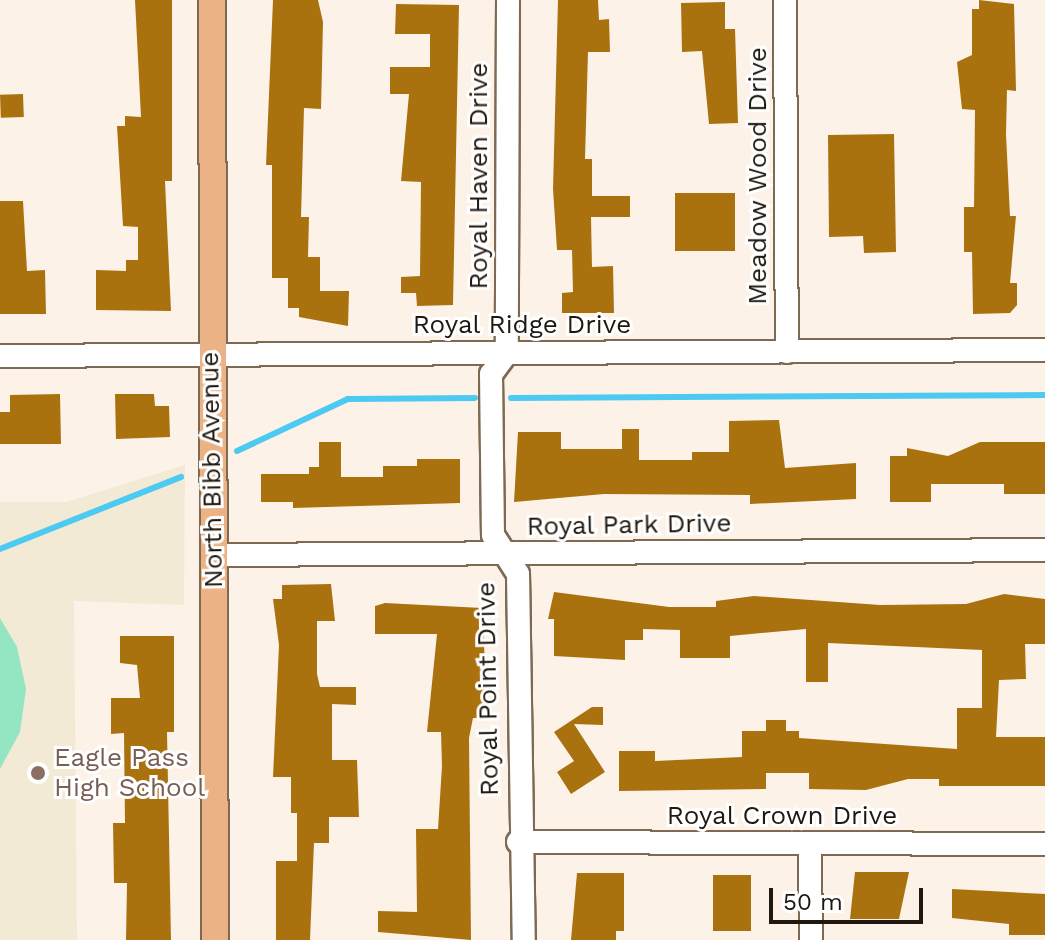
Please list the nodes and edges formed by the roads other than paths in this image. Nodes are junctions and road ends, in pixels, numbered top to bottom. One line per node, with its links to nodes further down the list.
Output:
1 (212, 0): 7 (main road, North Bibb Avenue)
2 (508, 0): 6 (street, Royal Haven Drive)
3 (785, 0): 5 (street, Meadow Wood Drive)
4 (1045, 350): 5 (street, Royal Ridge Drive)
5 (787, 352): 6 (street, Royal Ridge Drive)
6 (507, 353): 7 (street, Royal Ridge Drive); 11 (street, Royal Point Drive)
7 (211, 354): 8 (street, Royal Ridge Drive); 10 (main road, North Bibb Avenue)
8 (0, 356)
9 (1045, 550): 11 (street, Royal Park Drive)
10 (214, 555): 11 (street, Royal Park Drive); 15 (main road, North Bibb Avenue)
11 (507, 555): 12 (street, Royal Point Drive)
12 (518, 842): 14 (street, Royal Crown Drive); 16 (street, Royal Point Drive)
13 (1045, 844): 14 (street, Royal Crown Drive)
14 (810, 845): 17 (street)
15 (215, 940)
16 (524, 940)
17 (811, 940)

